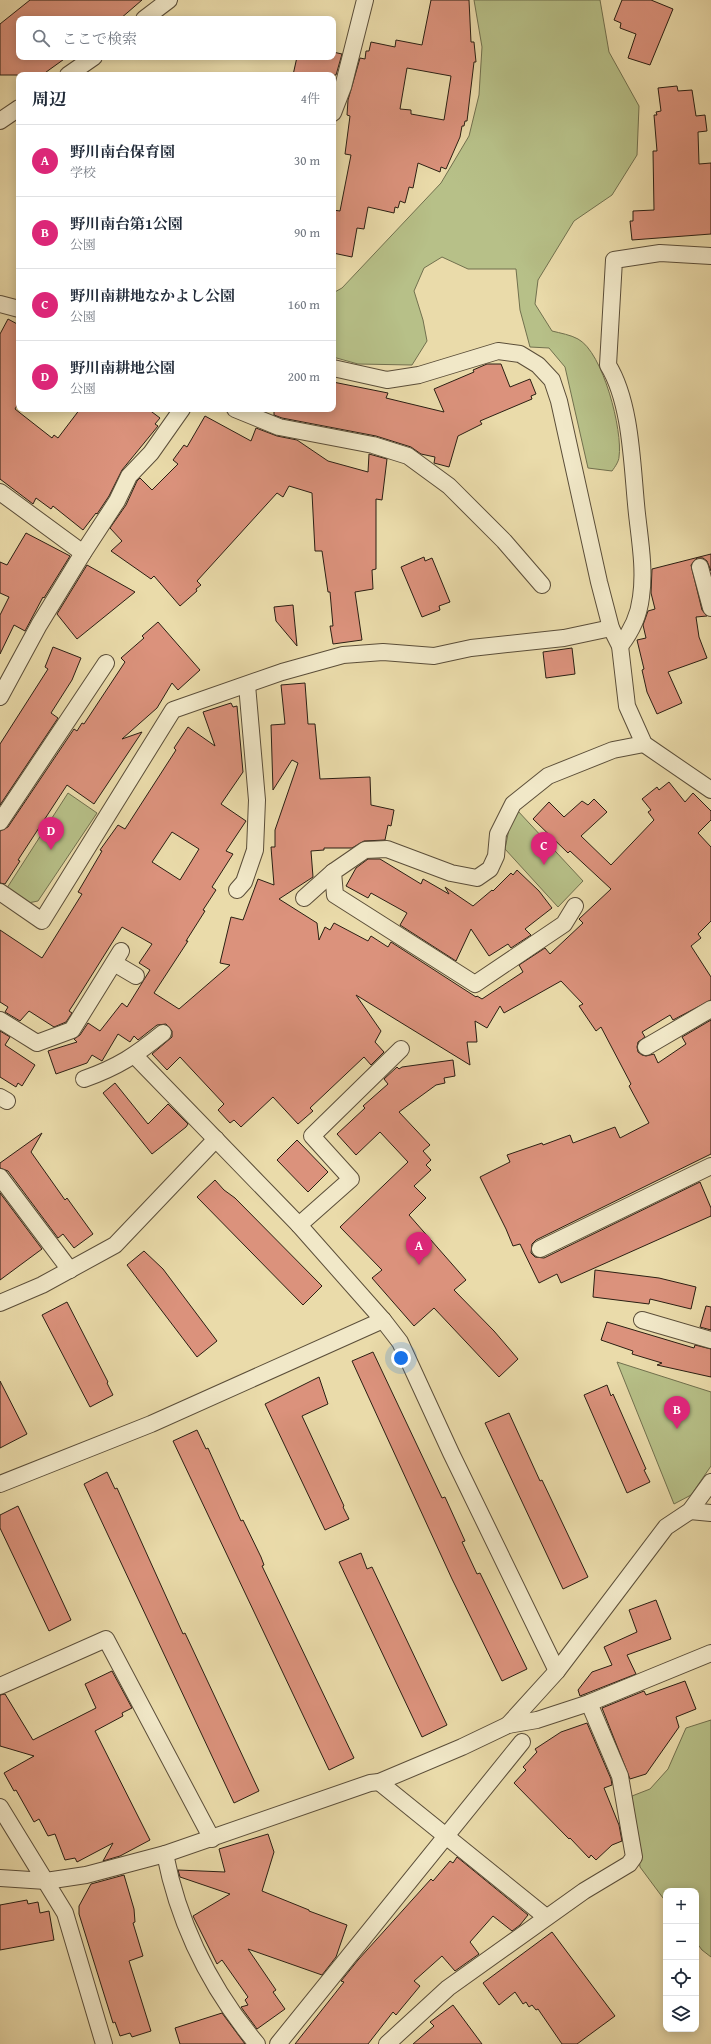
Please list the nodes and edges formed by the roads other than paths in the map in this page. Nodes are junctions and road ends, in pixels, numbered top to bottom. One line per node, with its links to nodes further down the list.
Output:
1 (169, 0): 3 (street)
2 (365, 0): 6 (street)
3 (148, 16)
4 (90, 60): 5 (street)
5 (72, 72)
6 (336, 105)
7 (16, 110): 8 (street)
8 (0, 121)
9 (711, 256): 21 (street)
10 (1, 306): 11 (street)
11 (16, 308)
12 (336, 369): 20 (street)
13 (180, 412): 16 (street)
14 (243, 412): 18 (street)
15 (0, 492): 16 (street)
16 (83, 553): 24 (street)
17 (700, 567): 19 (street)
18 (542, 585)
19 (711, 608)
20 (611, 628): 21 (street); 23 (street)
21 (620, 646): 25 (street)
22 (106, 663): 27 (street)
23 (247, 685): 29 (street); 30 (street)
24 (1, 693)
25 (644, 744): 26 (street); 28 (street)
26 (711, 790)
27 (0, 822)
28 (333, 872): 31 (street); 32 (street)
29 (237, 890)
30 (0, 892)
31 (304, 898)
32 (575, 906)
33 (136, 976): 35 (street)
34 (711, 1009): 37 (street)
35 (0, 1020)
36 (163, 1033): 39 (street)
37 (646, 1047)
38 (401, 1049): 44 (street)
39 (135, 1056): 40 (street); 41 (street)
40 (84, 1079)
41 (216, 1139): 44 (street); 46 (street)
42 (711, 1166): 45 (street)
43 (0, 1177): 46 (street)
44 (299, 1225): 48 (street)
45 (540, 1249)
46 (70, 1270): 47 (street)
47 (0, 1303)
48 (383, 1320): 52 (street); 56 (street)
49 (642, 1320): 50 (street)
50 (711, 1340)
51 (711, 1482): 53 (street)
52 (0, 1484)
53 (690, 1512): 54 (street); 56 (street)
54 (711, 1513)
55 (711, 1654): 58 (street)
56 (557, 1671): 59 (street)
57 (0, 1686): 64 (street)
58 (589, 1703): 59 (street); 68 (street)
59 (508, 1725): 61 (street)
60 (522, 1742): 63 (street)
61 (379, 1782): 63 (street); 64 (street)
62 (0, 1807): 67 (street)
63 (446, 1837): 68 (street); 71 (street)
64 (212, 1839): 65 (street)
65 (165, 1854): 67 (street); 70 (street)
66 (0, 1878): 67 (street)
67 (46, 1881): 69 (street)
68 (546, 1917): 72 (street)
69 (104, 2044)
70 (257, 2044)
71 (278, 2044)
72 (387, 2044)

